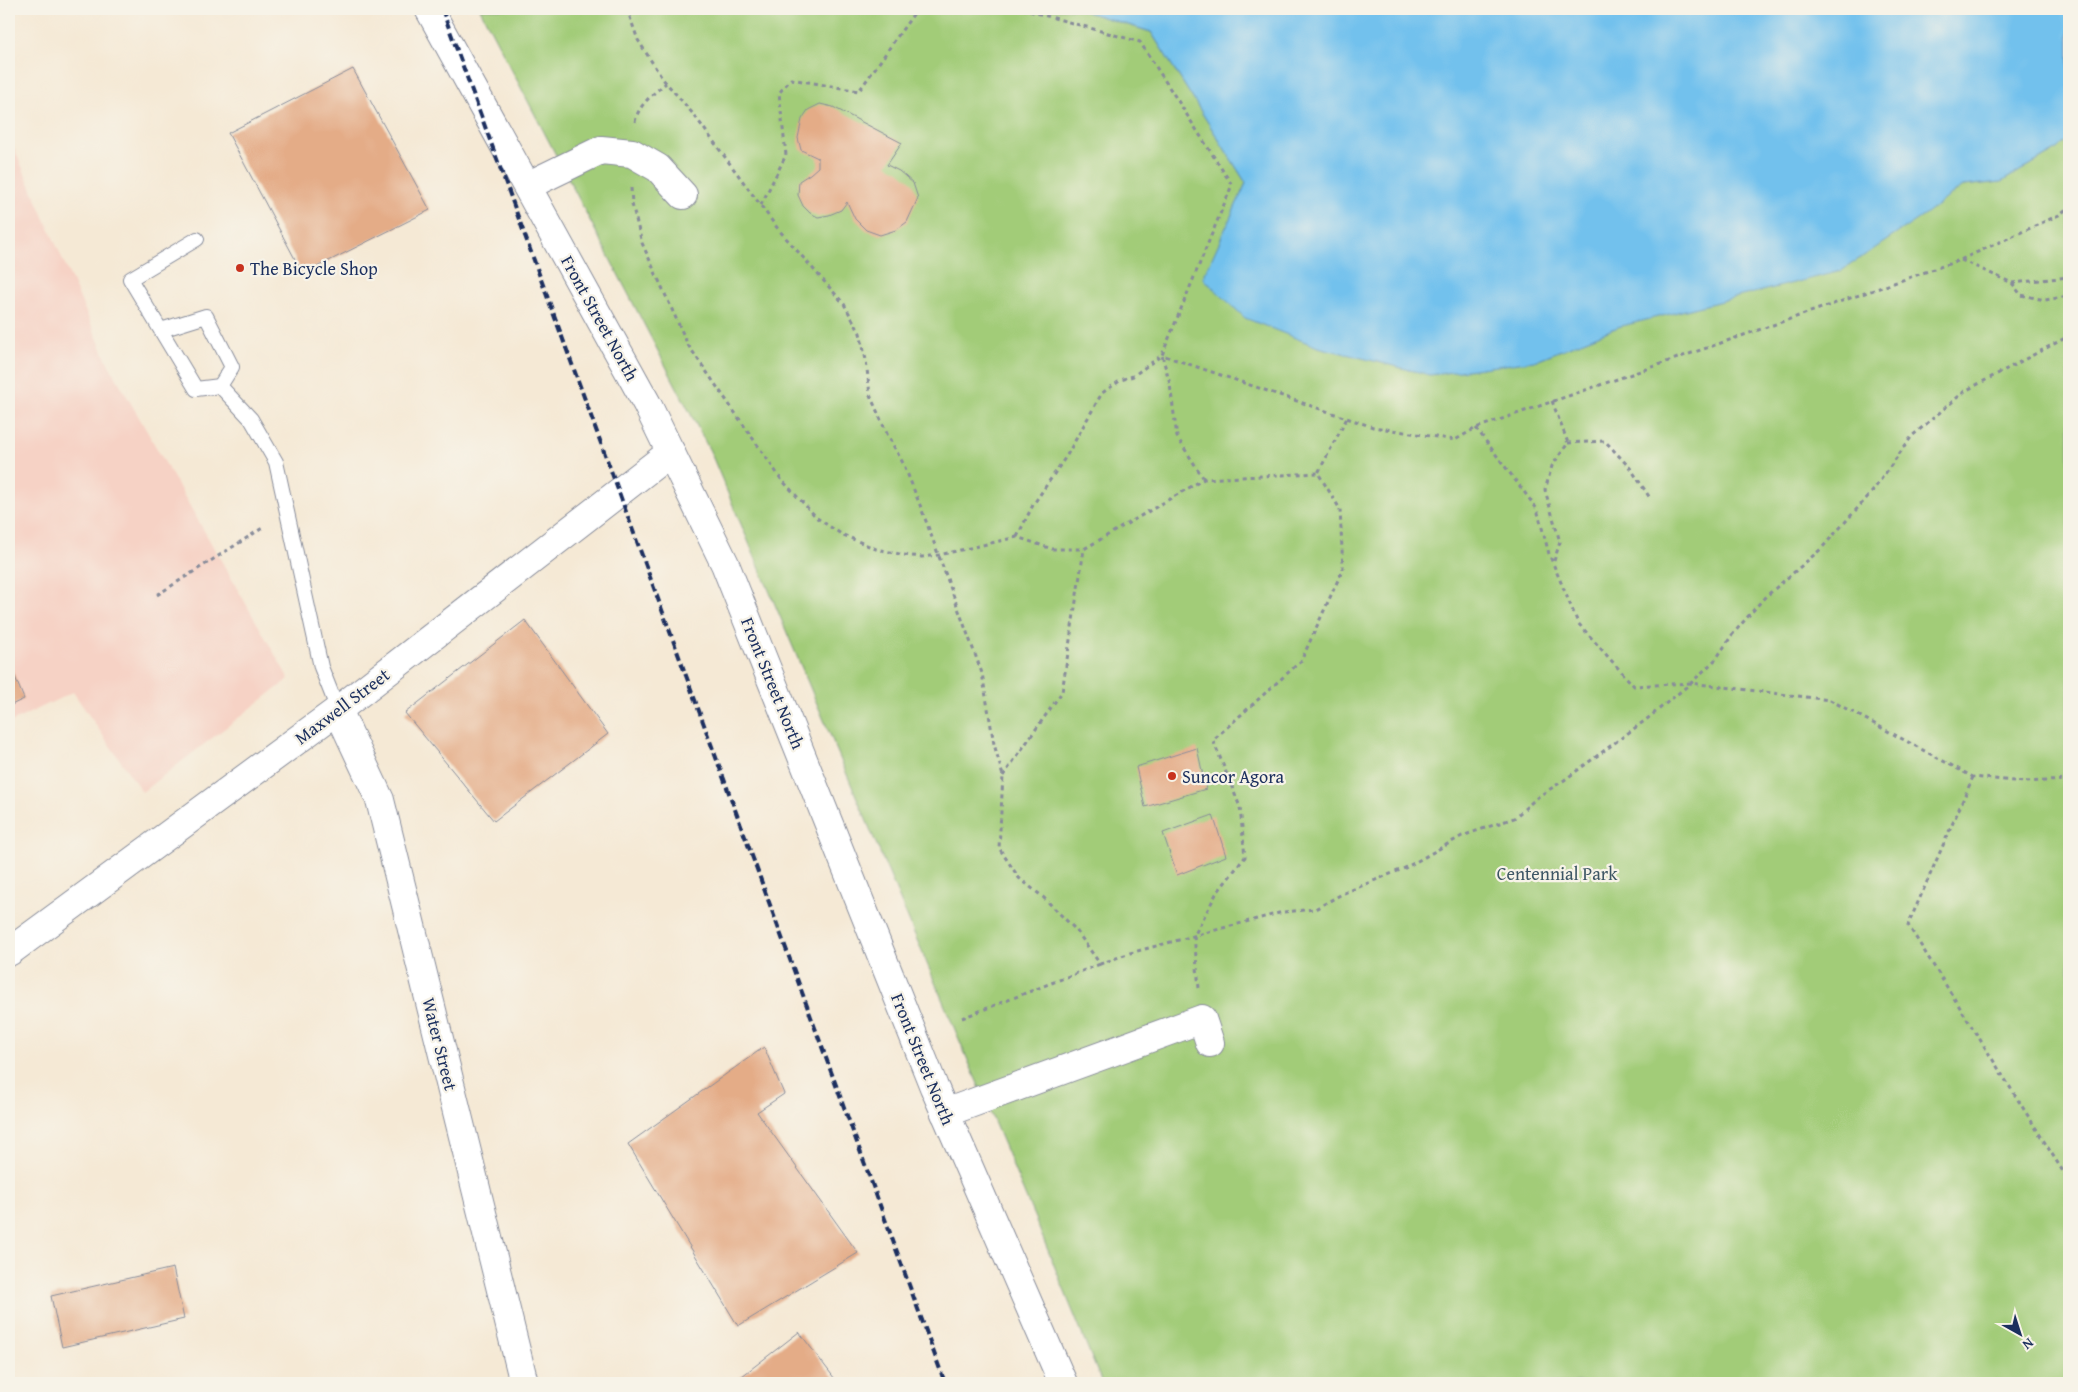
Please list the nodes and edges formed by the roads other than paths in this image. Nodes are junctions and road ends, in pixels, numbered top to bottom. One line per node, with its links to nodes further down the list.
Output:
1 (429, 9): 2 (street, Front Street North)
2 (527, 186): 3 (street); 7 (street, Front Street North)
3 (683, 195)
4 (198, 239): 5 (lane)
5 (161, 330): 6 (lane); 6 (lane)
6 (220, 386): 8 (lane)
7 (671, 452): 8 (street, Maxwell Street); 11 (street, Front Street North)
8 (338, 710): 9 (street, Maxwell Street); 12 (street, Water Street)
9 (9, 952)
10 (1206, 1031): 11 (street)
11 (945, 1113): 13 (street, Front Street North)
12 (524, 1383)
13 (1063, 1383)

